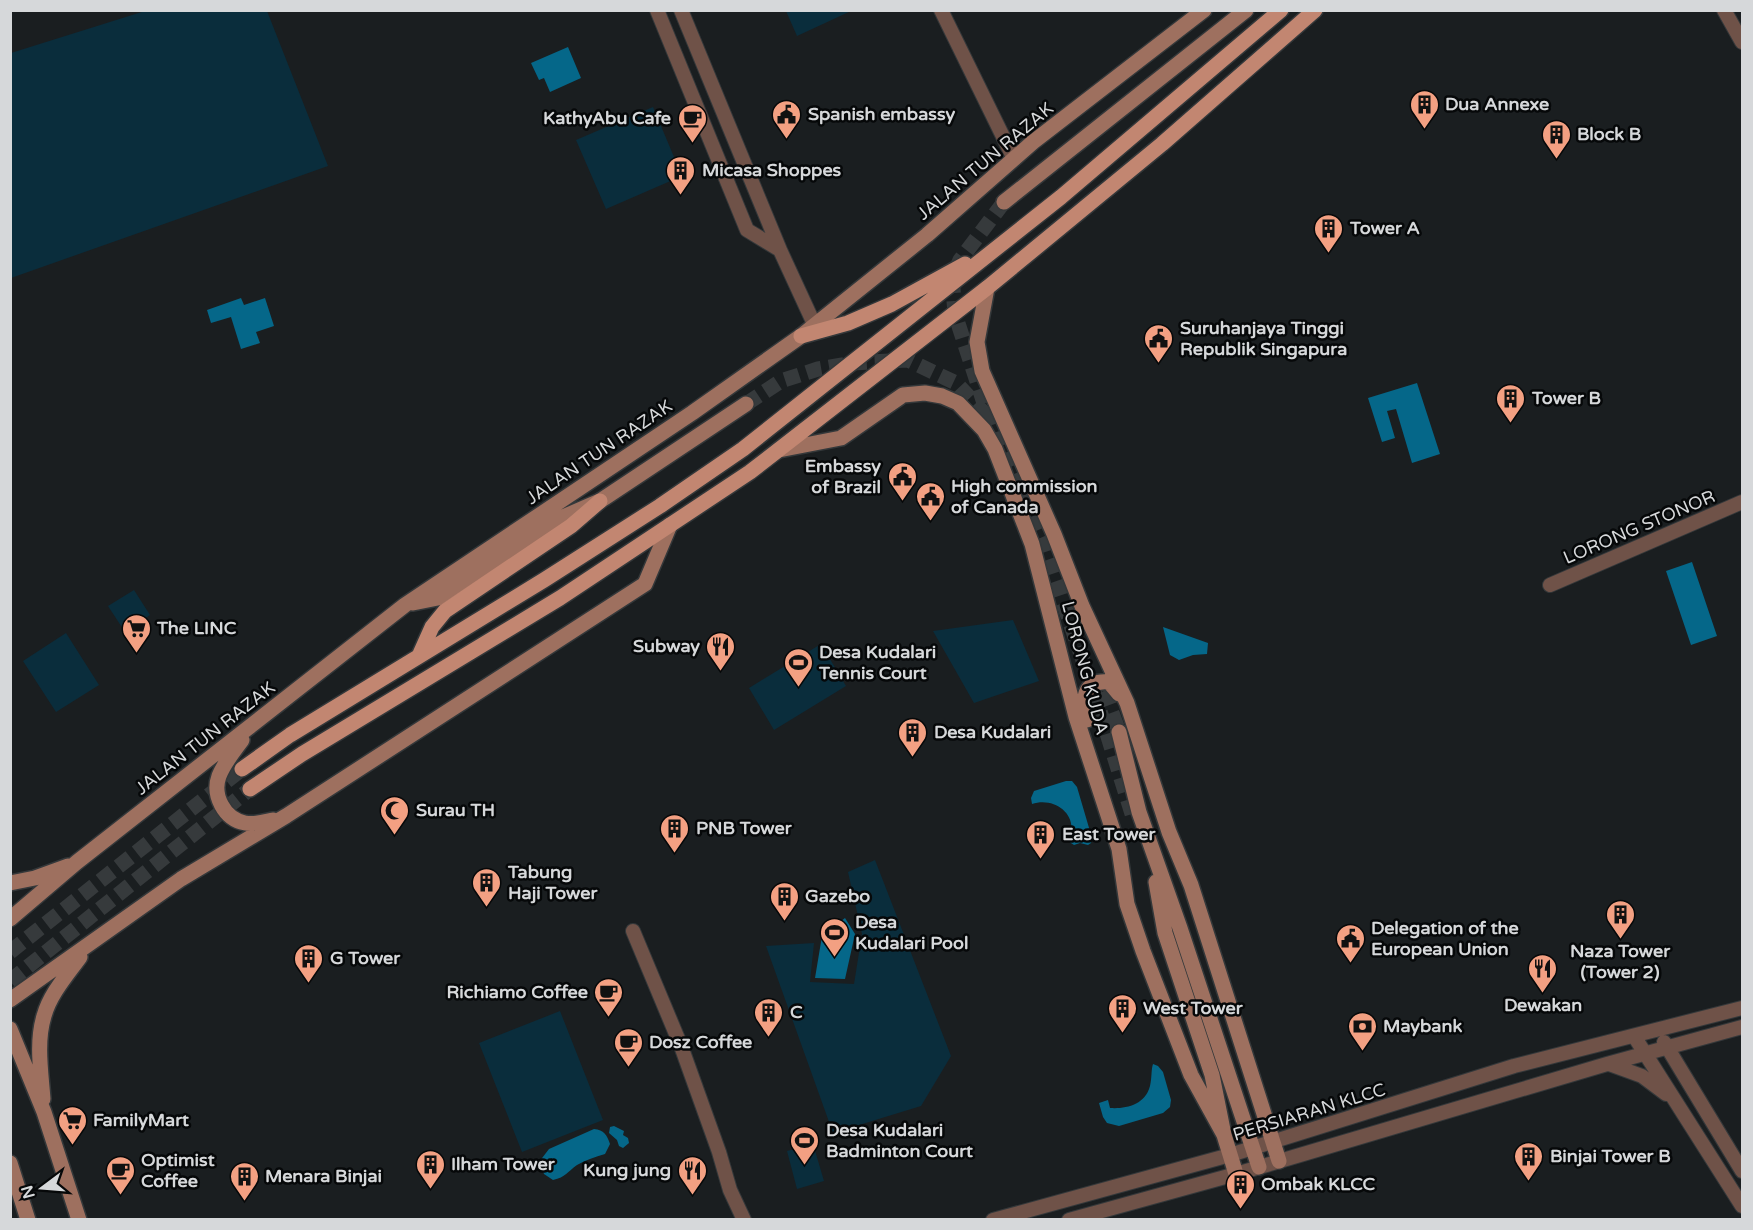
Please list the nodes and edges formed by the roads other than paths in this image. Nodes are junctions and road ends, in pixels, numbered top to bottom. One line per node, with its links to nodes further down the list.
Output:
1 (657, 10): 13 (street)
2 (681, 10): 13 (street)
3 (941, 10): 10 (street)
4 (1204, 10): 10 (street, JALAN TUN RAZAK)
5 (1246, 10): 11 (street)
6 (1281, 10): 12 (main road)
7 (1315, 10): 14 (main road)
8 (1724, 10): 9 (street)
9 (1743, 42)
10 (1014, 159): 15 (street, JALAN TUN RAZAK)
11 (1004, 202)
12 (1003, 244): 16 (main road); 24 (main road)
13 (780, 250): 15 (street)
14 (987, 288): 18 (main road); 25 (street, LORONG KUDA)
15 (815, 326): 16 (street, JALAN TUN RAZAK)
16 (801, 336): 23 (street, JALAN TUN RAZAK)
17 (747, 404): 19 (street)
18 (780, 450): 21 (main road); 28 (street, LORONG KUDA)
19 (600, 501): 23 (street); 24 (main road)
20 (1743, 502): 22 (street, LORONG STONOR)
21 (670, 525): 30 (main road); 31 (street)
22 (1550, 585)
23 (405, 605): 26 (street, JALAN TUN RAZAK)
24 (419, 656): 29 (main road)
25 (1126, 703): 28 (street); 50 (street, LORONG KUDA)
26 (248, 730): 31 (street); 33 (street, JALAN TUN RAZAK)
27 (1119, 732): 51 (street)
28 (1087, 750): 49 (street, LORONG KUDA)
29 (242, 769)
30 (250, 789)
31 (286, 816): 37 (street)
32 (1133, 817): 49 (street, LORONG KUDA)
33 (77, 862): 34 (street); 35 (street, JALAN TUN RAZAK)
34 (10, 883)
35 (10, 919)
36 (633, 931): 63 (street)
37 (87, 947): 38 (street); 48 (street)
38 (10, 1000)
39 (1743, 1008): 42 (street, PERSIARAN KLCC)
40 (1743, 1027): 44 (street, PERSIARAN KLCC)
41 (10, 1029): 48 (street)
42 (1657, 1030): 43 (street, PERSIARAN KLCC); 44 (street)
43 (1635, 1036): 45 (street); 50 (street, PERSIARAN KLCC)
44 (1668, 1048): 45 (street, PERSIARAN KLCC); 56 (street)
45 (1645, 1054): 46 (street, PERSIARAN KLCC); 47 (street)
46 (1607, 1064): 47 (street); 53 (street, PERSIARAN KLCC)
47 (1678, 1106): 59 (street)
48 (44, 1112): 62 (street)
49 (1224, 1135): 52 (street, LORONG KUDA)
50 (1273, 1142): 51 (street, PERSIARAN KLCC); 53 (street, LORONG KUDA)
51 (1253, 1148): 52 (street, PERSIARAN KLCC); 55 (street)
52 (1230, 1155): 57 (street, LORONG KUDA); 64 (street, PERSIARAN KLCC)
53 (1279, 1161): 55 (street, PERSIARAN KLCC)
54 (10, 1163): 61 (street)
55 (1259, 1167): 57 (street, PERSIARAN KLCC)
56 (1743, 1171)
57 (1236, 1174): 65 (street, PERSIARAN KLCC)
58 (10, 1196): 60 (street)
59 (1743, 1206)
60 (22, 1220)
61 (28, 1220)
62 (79, 1220)
63 (744, 1220)
64 (993, 1220)
65 (1069, 1220)

